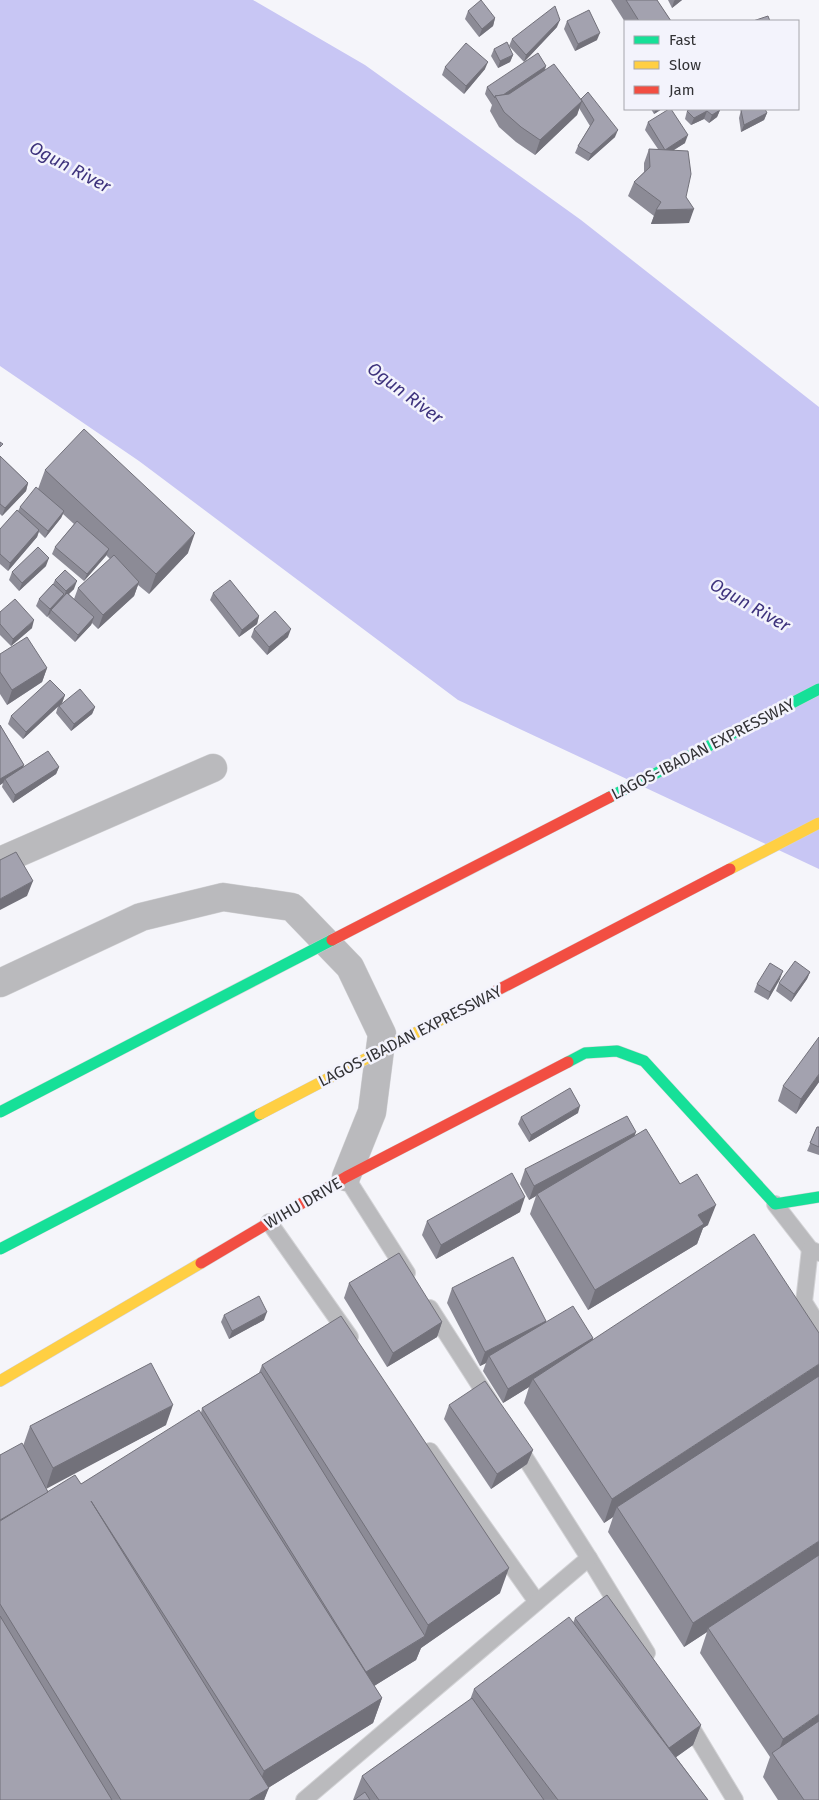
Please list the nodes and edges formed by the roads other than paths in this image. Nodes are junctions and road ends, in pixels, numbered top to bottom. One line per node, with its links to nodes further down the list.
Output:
1 (819, 689): 6 (main road, LAGOS-IBADAN EXPRESSWAY, bridge)
2 (213, 768): 4 (street)
3 (819, 823): 11 (main road, LAGOS-IBADAN EXPRESSWAY, bridge)
4 (0, 861)
5 (0, 983): 7 (street)
6 (0, 1112)
7 (346, 1178): 9 (main road, WIHU DRIVE); 10 (main road, WIHU DRIVE); 16 (lane)
8 (819, 1197): 9 (main road)
9 (774, 1204): 12 (lane)
10 (269, 1222): 14 (lane); 15 (main road, WIHU DRIVE)
11 (0, 1248)
12 (814, 1251): 13 (lane)
13 (819, 1326)
14 (360, 1351)
15 (0, 1381)
16 (500, 1417)
17 (510, 1434): 19 (lane)
18 (423, 1440): 20 (lane)
19 (589, 1558): 20 (lane); 21 (lane)
20 (537, 1602): 23 (lane)
21 (654, 1666)
22 (674, 1700): 24 (lane)
23 (304, 1800)
24 (734, 1800)

